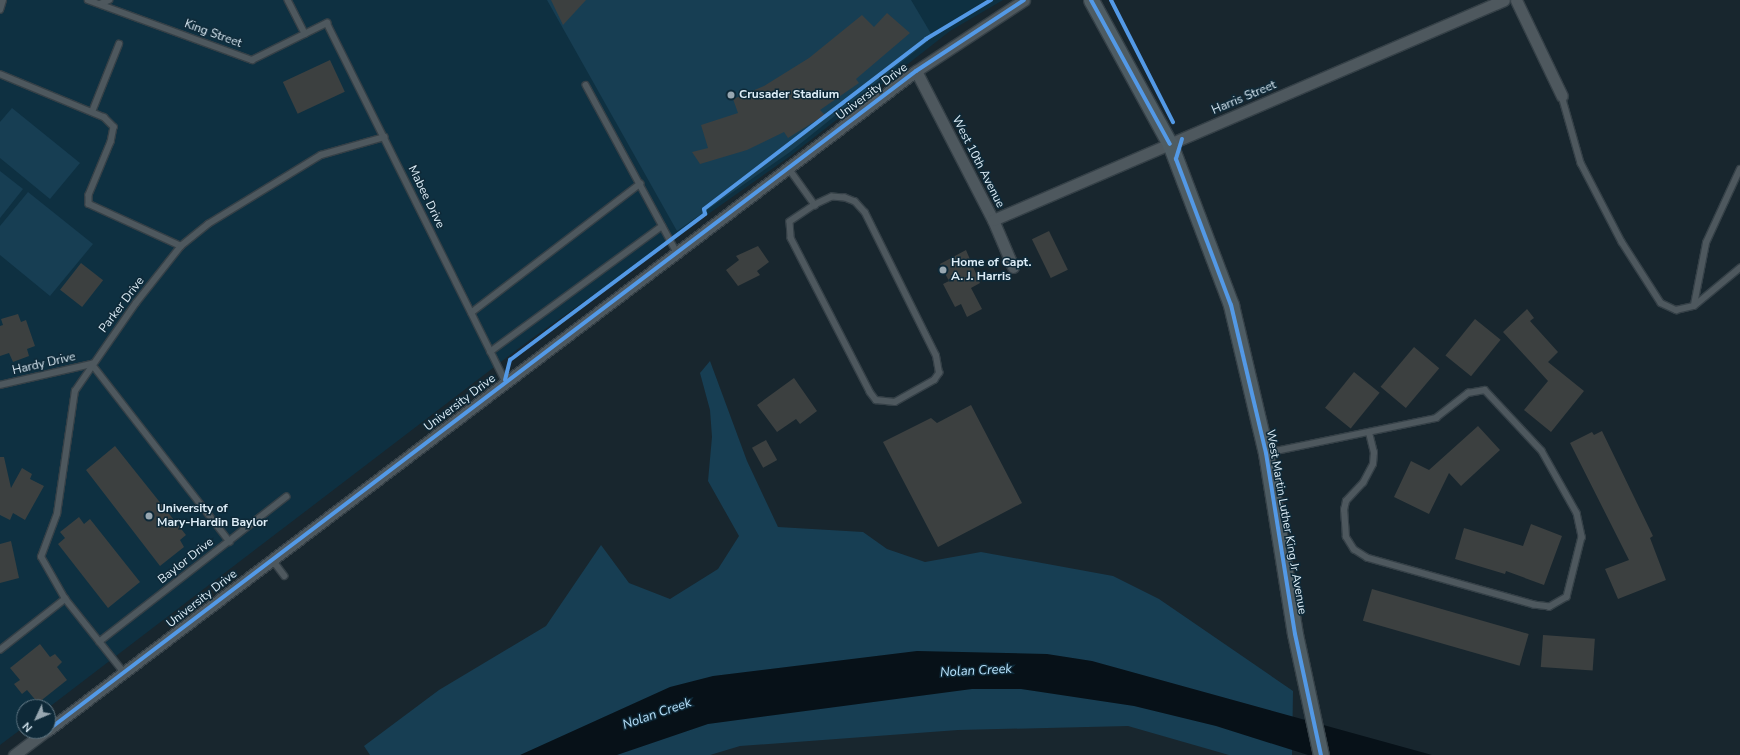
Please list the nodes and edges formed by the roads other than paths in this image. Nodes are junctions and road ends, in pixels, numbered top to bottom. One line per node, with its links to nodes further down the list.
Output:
1 (3, 0): 10 (lane)
2 (88, 0): 9 (lane, King Street)
3 (108, 0): 9 (lane)
4 (288, 0): 12 (lane)
5 (1024, 0): 14 (street, University Drive)
6 (1091, 0): 20 (street, West Martin Luther King Jr Avenue)
7 (1504, 0): 20 (street, Harris Street)
8 (1516, 0): 17 (street)
9 (100, 4): 12 (lane, King Street)
10 (0, 10)
11 (326, 23): 12 (lane, King Street); 19 (lane, Mabee Drive)
12 (305, 34)
13 (119, 44): 18 (lane)
14 (916, 71): 21 (street, University Drive); 25 (street, West 10th Avenue)
15 (0, 74): 18 (lane)
16 (586, 84): 23 (lane)
17 (1562, 96): 31 (lane)
18 (92, 112): 27 (lane)
19 (384, 137): 27 (lane, Parker Drive); 32 (lane, Mabee Drive)
20 (1170, 144): 25 (street, Harris Street); 38 (street, West Martin Luther King Jr Avenue)
21 (788, 167): 24 (lane); 28 (street, University Drive)
22 (1740, 169): 31 (lane)
23 (640, 184): 26 (lane); 32 (lane)
24 (815, 205): 24 (lane)
25 (993, 220): 29 (street, West 10th Avenue)
26 (662, 226): 28 (lane); 33 (lane)
27 (181, 246): 34 (lane, Parker Drive)
28 (676, 251): 35 (street, University Drive)
29 (1013, 267)
30 (1740, 268): 31 (lane)
31 (1694, 306)
32 (471, 313): 33 (lane, Mabee Drive)
33 (490, 352): 35 (lane, Mabee Drive)
34 (92, 364): 36 (lane, Hardy Drive); 40 (lane); 43 (lane, Parker Drive)
35 (505, 380): 41 (street, University Drive)
36 (0, 385)
37 (1368, 433): 37 (lane); 38 (lane)
38 (1266, 453): 50 (street, West Martin Luther King Jr Avenue)
39 (286, 497): 40 (lane, Baylor Drive)
40 (230, 542): 44 (lane, Baylor Drive)
41 (272, 559): 42 (lane); 46 (street, University Drive)
42 (285, 576)
43 (65, 599): 44 (lane, Parker Drive); 45 (lane)
44 (99, 642): 46 (lane, Parker Drive)
45 (0, 650)
46 (124, 673): 47 (street, University Drive)
47 (56, 723)
48 (35, 739): 49 (street, University Drive)
49 (14, 755)
50 (1321, 755)

